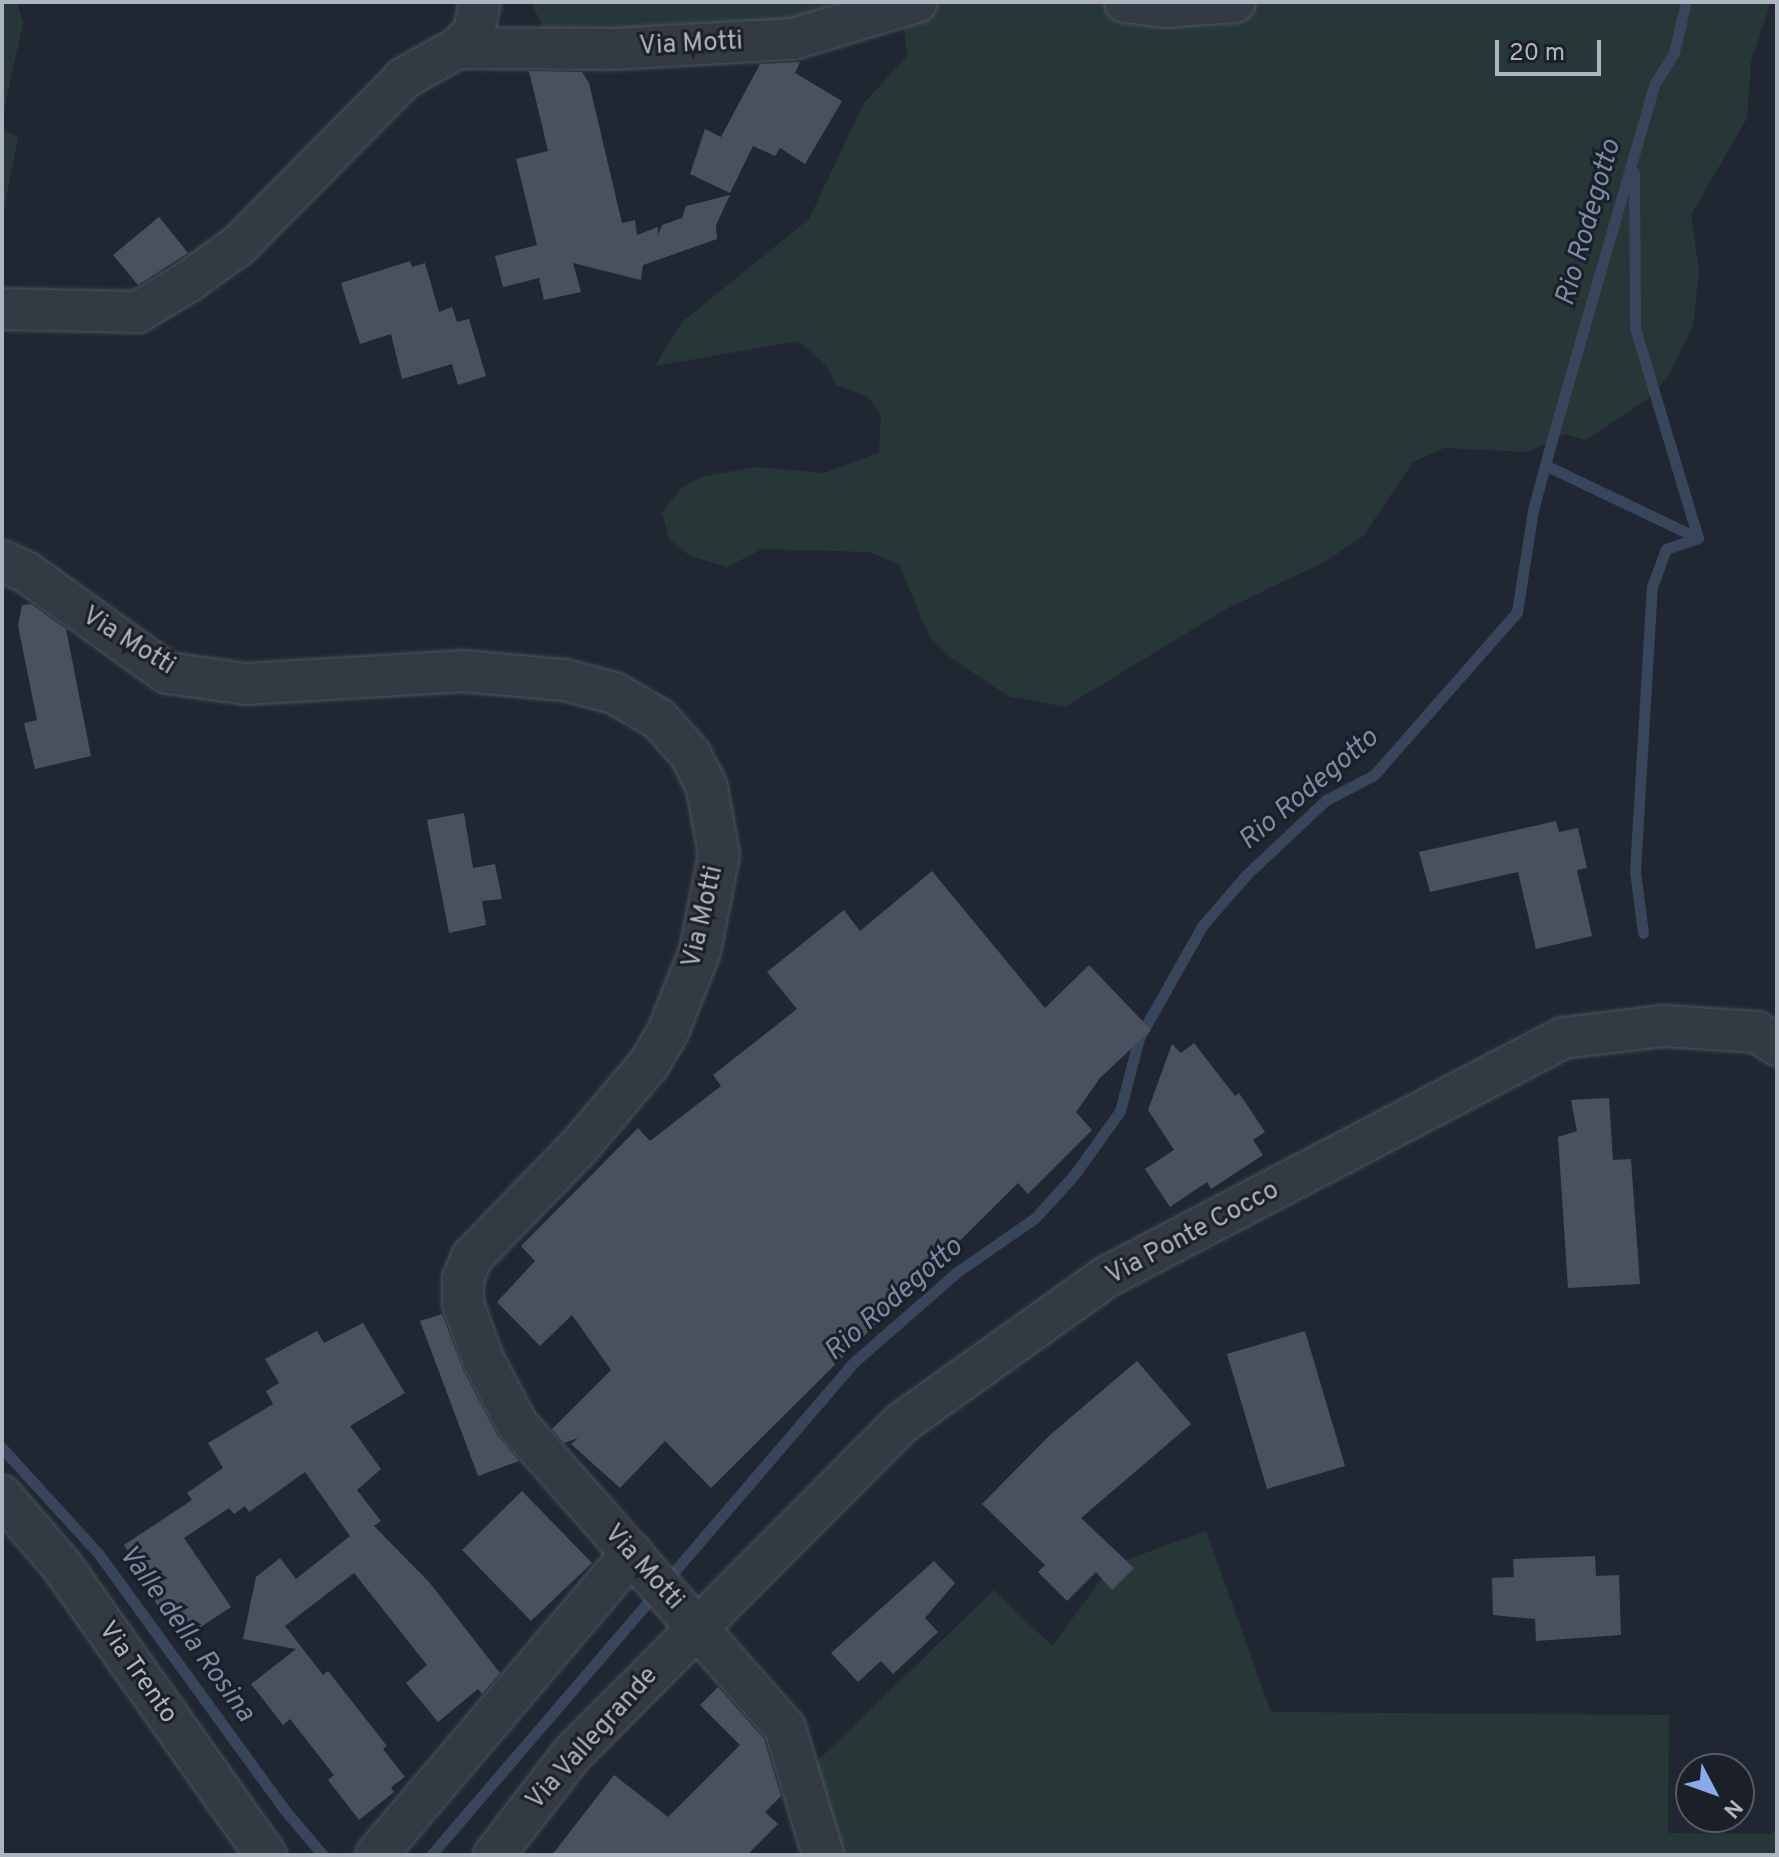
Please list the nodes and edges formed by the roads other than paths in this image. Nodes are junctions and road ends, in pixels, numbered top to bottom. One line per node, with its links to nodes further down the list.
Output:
1 (480, 2): 5 (street)
2 (917, 2): 5 (street, Via Motti)
3 (1125, 2): 4 (street)
4 (1235, 2)
5 (458, 48): 6 (street, Via Motti)
6 (2, 309)
7 (2, 561): 10 (street, Via Motti)
8 (1777, 1045): 11 (street, Via Ponte Cocco)
9 (2, 1496): 12 (street, Via Trento)
10 (638, 1560): 11 (street, Via Motti); 13 (street)
11 (686, 1616): 14 (street, Via Vallegrande); 15 (street, Via Motti)
12 (266, 1855)
13 (376, 1855)
14 (494, 1855)
15 (823, 1855)

